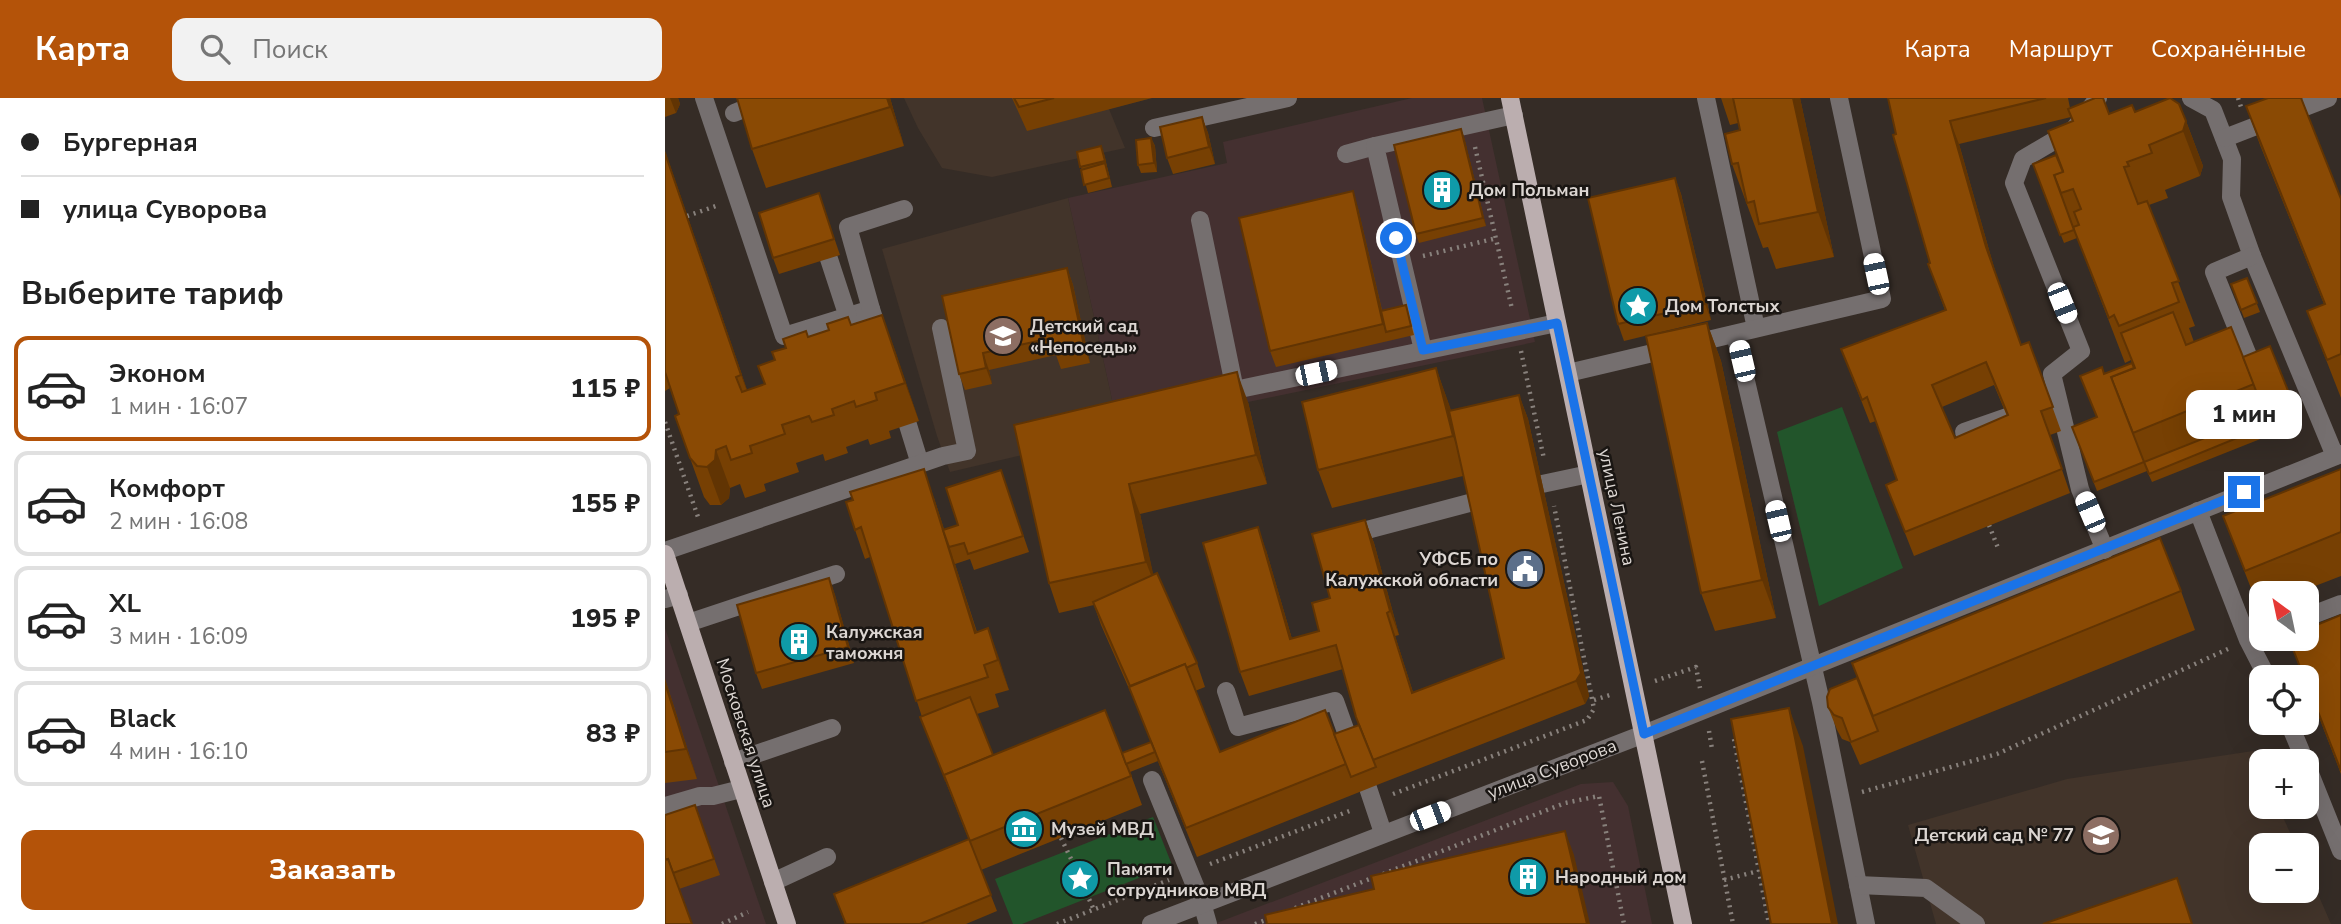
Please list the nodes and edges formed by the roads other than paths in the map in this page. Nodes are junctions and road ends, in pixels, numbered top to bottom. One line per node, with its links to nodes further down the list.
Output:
1 (704, 98): 22 (street)
2 (771, 98): 12 (street)
3 (1288, 98): 13 (street)
4 (1706, 98): 25 (street)
5 (1839, 98): 25 (street)
6 (2098, 98): 41 (street)
7 (2191, 98): 14 (street)
8 (2328, 98): 14 (street)
9 (2337, 98): 11 (street)
10 (1512, 107): 15 (street); 23 (main road, улица Ленина)
11 (2341, 109)
12 (734, 113)
13 (1154, 128)
14 (2225, 138): 19 (street)
15 (1375, 146): 16 (street); 27 (street)
16 (1346, 154)
17 (904, 209): 21 (street)
18 (1200, 220): 27 (street)
19 (2252, 256): 29 (street); 34 (street)
20 (829, 259): 22 (street)
21 (871, 309): 22 (street); 28 (street)
22 (848, 317)
23 (1557, 323): 27 (street); 30 (main road, улица Ленина)
24 (941, 328): 35 (street)
25 (1756, 328): 26 (street)
26 (1735, 334): 30 (street); 49 (street)
27 (1423, 350)
28 (886, 356)
29 (2251, 363)
30 (1568, 373): 36 (main road, улица Ленина)
31 (2007, 417): 33 (street)
32 (908, 425): 35 (street)
33 (1964, 432)
34 (2338, 455): 39 (street, улица Суворова)
35 (920, 464): 42 (street)
36 (1589, 474): 37 (street); 52 (main road, улица Ленина)
37 (1546, 483)
38 (1473, 502): 40 (street)
39 (2198, 511): 41 (street, улица Суворова); 48 (street)
40 (1333, 540)
41 (2105, 550): 49 (street, улица Суворова)
42 (665, 553): 44 (main road, Московская улица)
43 (836, 574): 47 (street)
44 (672, 597): 47 (main road, Московская улица)
45 (2341, 604): 46 (street)
46 (2319, 613)
47 (688, 623): 54 (main road, Московская улица)
48 (2249, 627)
49 (1813, 667): 52 (street, улица Суворова); 64 (street)
50 (1226, 691): 53 (street)
51 (832, 728): 54 (street)
52 (1644, 734): 60 (street, улица Суворова); 69 (main road, улица Ленина)
53 (1351, 746)
54 (733, 762): 56 (main road, Московская улица)
55 (1152, 780): 65 (street)
56 (741, 789): 59 (street); 63 (main road, Московская улица)
57 (1370, 795): 60 (street)
58 (2319, 796): 61 (street)
59 (665, 806)
60 (1383, 833): 65 (street, улица Суворова)
61 (2341, 851)
62 (827, 857): 63 (street)
63 (773, 881): 66 (main road, Московская улица)
64 (1859, 886): 70 (street); 71 (street)
65 (1202, 903): 67 (street, улица Суворова); 68 (street)
66 (787, 924)
67 (1151, 924)
68 (1208, 924)
69 (1683, 924)
70 (1866, 924)
71 (1976, 924)

